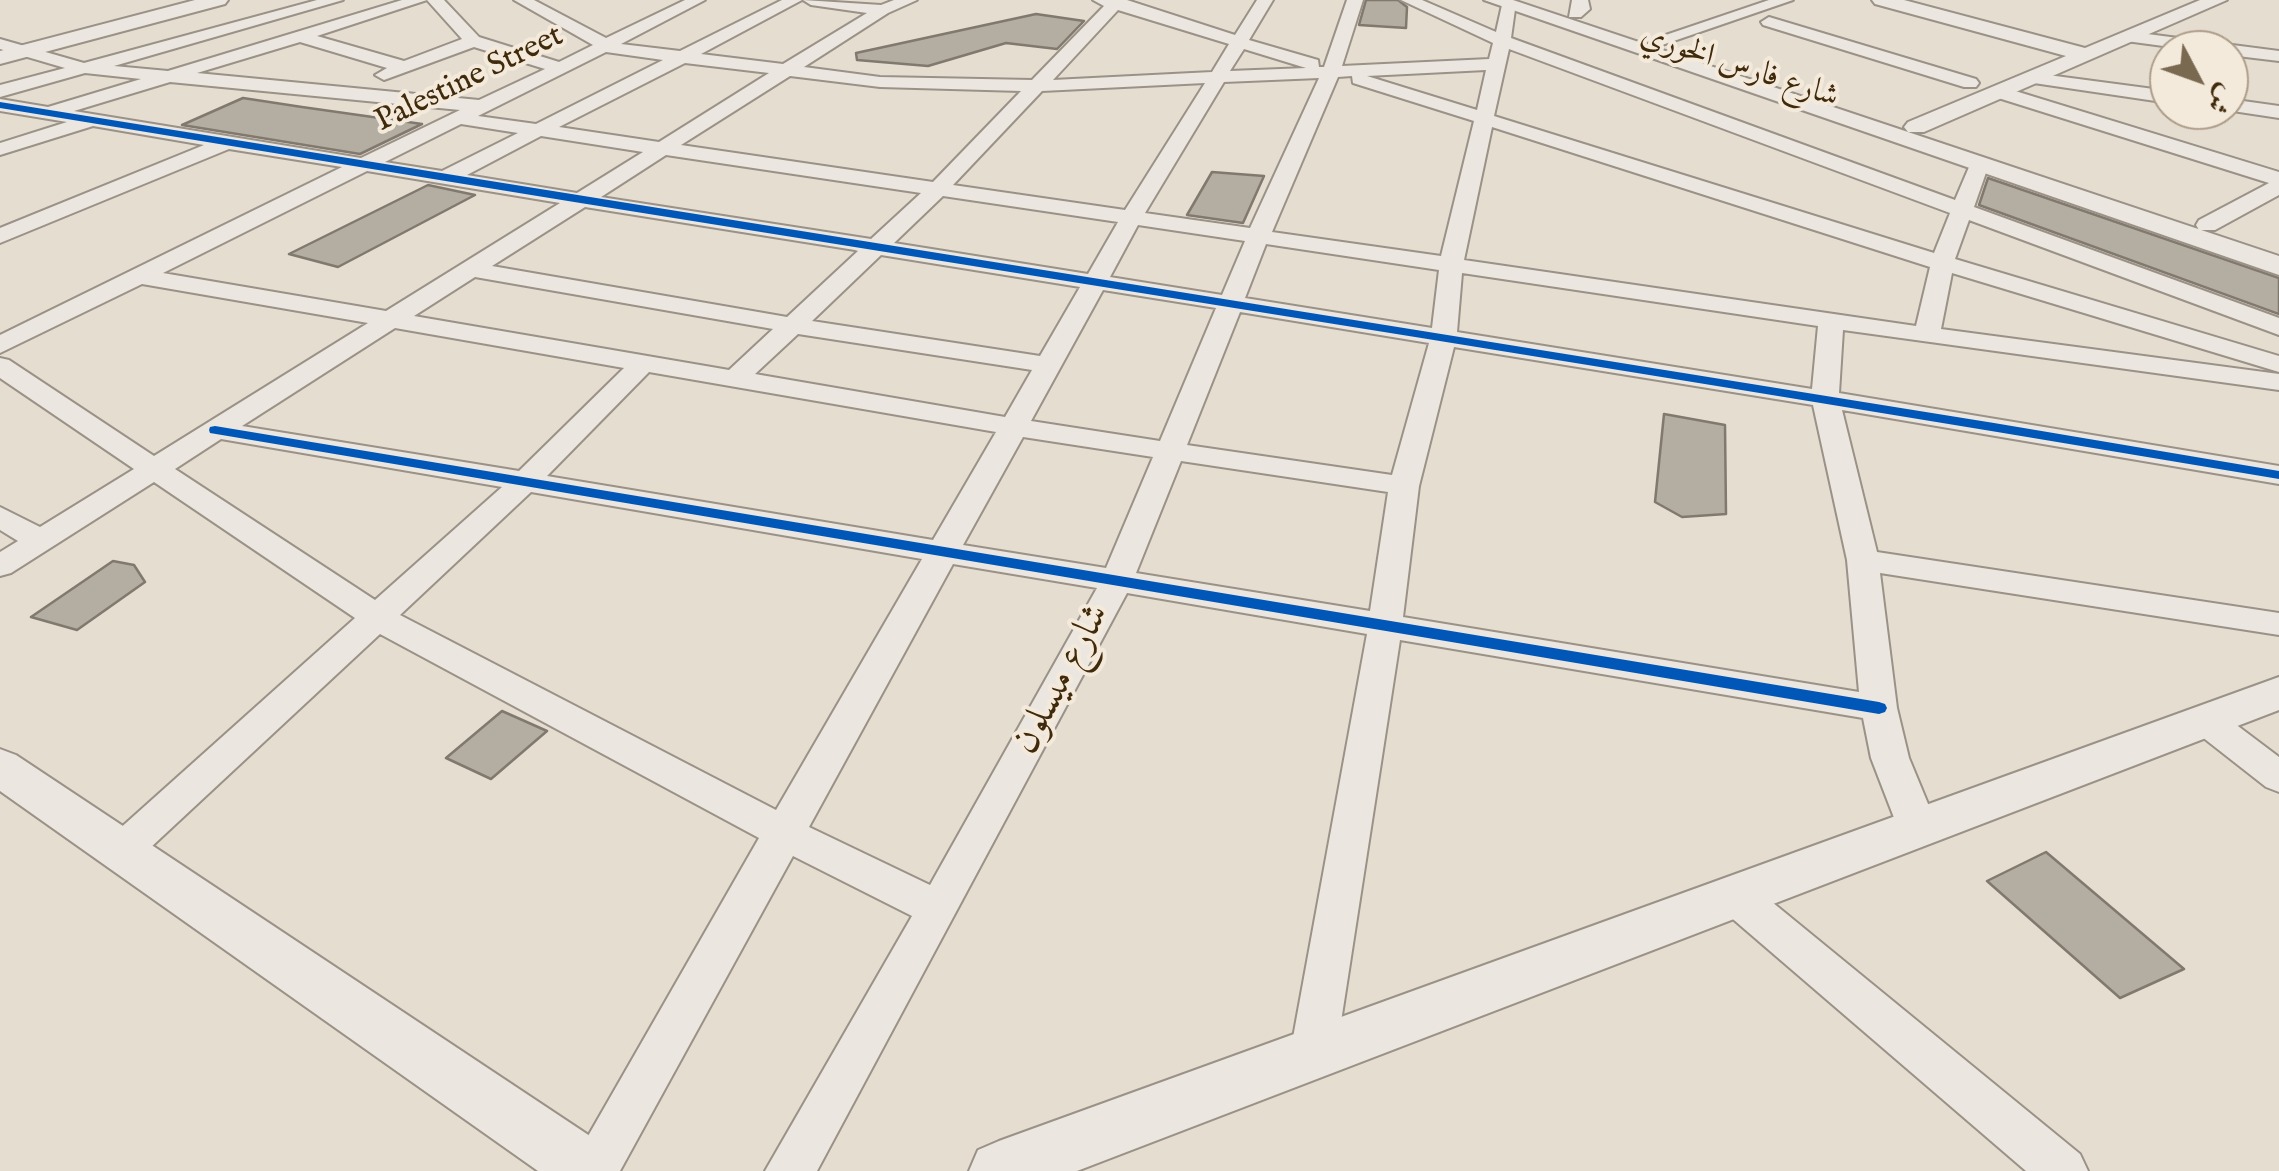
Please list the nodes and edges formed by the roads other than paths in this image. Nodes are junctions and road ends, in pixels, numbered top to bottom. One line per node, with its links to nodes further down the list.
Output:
1 (336, 0): 21 (street)
2 (419, 0): 23 (street)
3 (436, 0): 25 (street)
4 (522, 0): 29 (street)
5 (696, 0): 29 (street, Palestine Street)
6 (794, 0): 36 (street)
7 (811, 0): 20 (street)
8 (909, 0): 20 (street)
9 (1266, 0): 27 (street)
10 (1355, 0): 41 (street, شارع ميسلون)
11 (1409, 0): 32 (street)
12 (1785, 0): 26 (street)
13 (1882, 0): 31 (street)
14 (2171, 0): 31 (street)
15 (2217, 0): 24 (street)
16 (200, 2): 21 (street); 34 (street)
17 (1112, 2): 27 (street); 47 (street)
18 (1512, 2): 19 (street, شارع فارس الخوري); 32 (street); 66 (street)
19 (1578, 7): 26 (street, شارع فارس الخوري)
20 (882, 10): 40 (street)
21 (252, 22): 23 (street); 39 (street)
22 (1768, 22): 46 (street)
23 (299, 36): 30 (street); 43 (street)
24 (2132, 37): 33 (street); 35 (street)
25 (473, 41): 37 (street); 38 (street)
26 (1656, 41): 59 (street, شارع فارس الخوري)
27 (1239, 42): 41 (street); 42 (street)
28 (0, 44): 34 (street)
29 (604, 44): 36 (street); 37 (street, Palestine Street)
30 (328, 46): 38 (street); 45 (street)
31 (2055, 47): 33 (street); 46 (street)
32 (1499, 52): 41 (street); 57 (street); 72 (street)
33 (2084, 54): 44 (street)
34 (10, 55): 39 (street)
35 (2279, 56)
36 (684, 59): 40 (street); 62 (street)
37 (558, 66): 53 (street, Palestine Street)
38 (404, 67): 50 (street)
39 (84, 68): 43 (street); 48 (street)
40 (784, 72): 47 (street); 64 (street)
41 (1330, 72): 42 (street); 57 (street); 76 (street, شارع ميسلون)
42 (1216, 77): 47 (street); 73 (street)
43 (163, 78): 45 (street); 55 (street)
44 (2032, 78): 49 (street); 51 (street)
45 (207, 82): 50 (street); 60 (street)
46 (1970, 83): 59 (street)
47 (1038, 86): 70 (street)
48 (0, 91)
49 (1999, 92): 61 (street); 69 (street)
50 (338, 94): 53 (street)
51 (2149, 94)
52 (0, 105): 55 (street)
53 (479, 106): 58 (street, Palestine Street)
54 (2249, 109): 56 (street)
55 (48, 113): 60 (street)
56 (2279, 115)
57 (1485, 116): 79 (street); 80 (street)
58 (456, 118): 62 (street); 67 (street, Palestine Street)
59 (1889, 118): 61 (street, شارع فارس الخوري)
60 (90, 120): 63 (street); 65 (street)
61 (1916, 127): 74 (street, شارع فارس الخوري)
62 (540, 130): 64 (street); 68 (street)
63 (226, 143): 67 (street); 75 (street)
64 (660, 148): 70 (street); 71 (street)
65 (0, 149)
66 (1979, 164): 72 (street); 81 (street)
67 (360, 165): 68 (street); 83 (street, Palestine Street)
68 (445, 178): 71 (street)
69 (2279, 182): 74 (street)
70 (938, 189): 73 (street); 77 (street)
71 (579, 199): 77 (street); 82 (street)
72 (1962, 210): 79 (street); 89 (street)
73 (1132, 218): 76 (street); 84 (street)
74 (2207, 225): 78 (street, شارع فارس الخوري)
75 (0, 236)
76 (1258, 236): 80 (street); 85 (street, شارع ميسلون)
77 (874, 247): 84 (street); 88 (street)
78 (2279, 249)
79 (1942, 262): 90 (street); 95 (street)
80 (1451, 265): 87 (street); 91 (street)
81 (2279, 266)
82 (469, 269): 86 (street); 88 (street)
83 (138, 276): 86 (street); 92 (street, Palestine Street)
84 (1094, 283): 85 (street); 94 (street)
85 (1230, 305): 91 (street); 102 (street, شارع ميسلون)
86 (389, 320): 93 (street); 101 (street)
87 (1831, 321): 90 (street); 99 (street)
88 (791, 325): 94 (street); 97 (street)
89 (2279, 327)
90 (1928, 335): 98 (street)
91 (1443, 340): 99 (street); 106 (street)
92 (0, 345)
93 (643, 363): 97 (street); 105 (street)
94 (1049, 364): 100 (street)
95 (2279, 364)
96 (0, 366): 103 (street)
97 (735, 379): 100 (street)
98 (2279, 382)
99 (1825, 398): 104 (street); 110 (street)
100 (1014, 427): 102 (street); 109 (street)
101 (215, 430): 103 (street); 105 (street)
102 (1172, 451): 106 (street); 112 (street, شارع ميسلون)
103 (152, 470): 108 (street); 113 (street)
104 (2279, 475)
105 (524, 482): 109 (street); 113 (street)
106 (1404, 486): 115 (street)
107 (0, 516): 108 (street)
108 (40, 540): 111 (street)
109 (942, 554): 112 (street); 122 (street)
110 (1863, 560): 114 (street); 117 (street)
111 (0, 566)
112 (1116, 583): 115 (street); 125 (street, شارع ميسلون)
113 (376, 616): 122 (street); 123 (street)
114 (2279, 624)
115 (1385, 625): 117 (street); 126 (street)
116 (2279, 694): 118 (street)
117 (1880, 708): 121 (street)
118 (2206, 720): 120 (street); 121 (street)
119 (0, 767): 123 (street)
120 (2279, 777)
121 (1918, 828): 124 (street)
122 (782, 832): 125 (street); 127 (street)
123 (122, 851): 127 (street)
124 (1736, 896): 126 (street); 130 (street)
125 (938, 910): 128 (street, شارع ميسلون)
126 (1313, 1054): 129 (street)
127 (591, 1171)
128 (790, 1171)
129 (999, 1171)
130 (2063, 1171)

